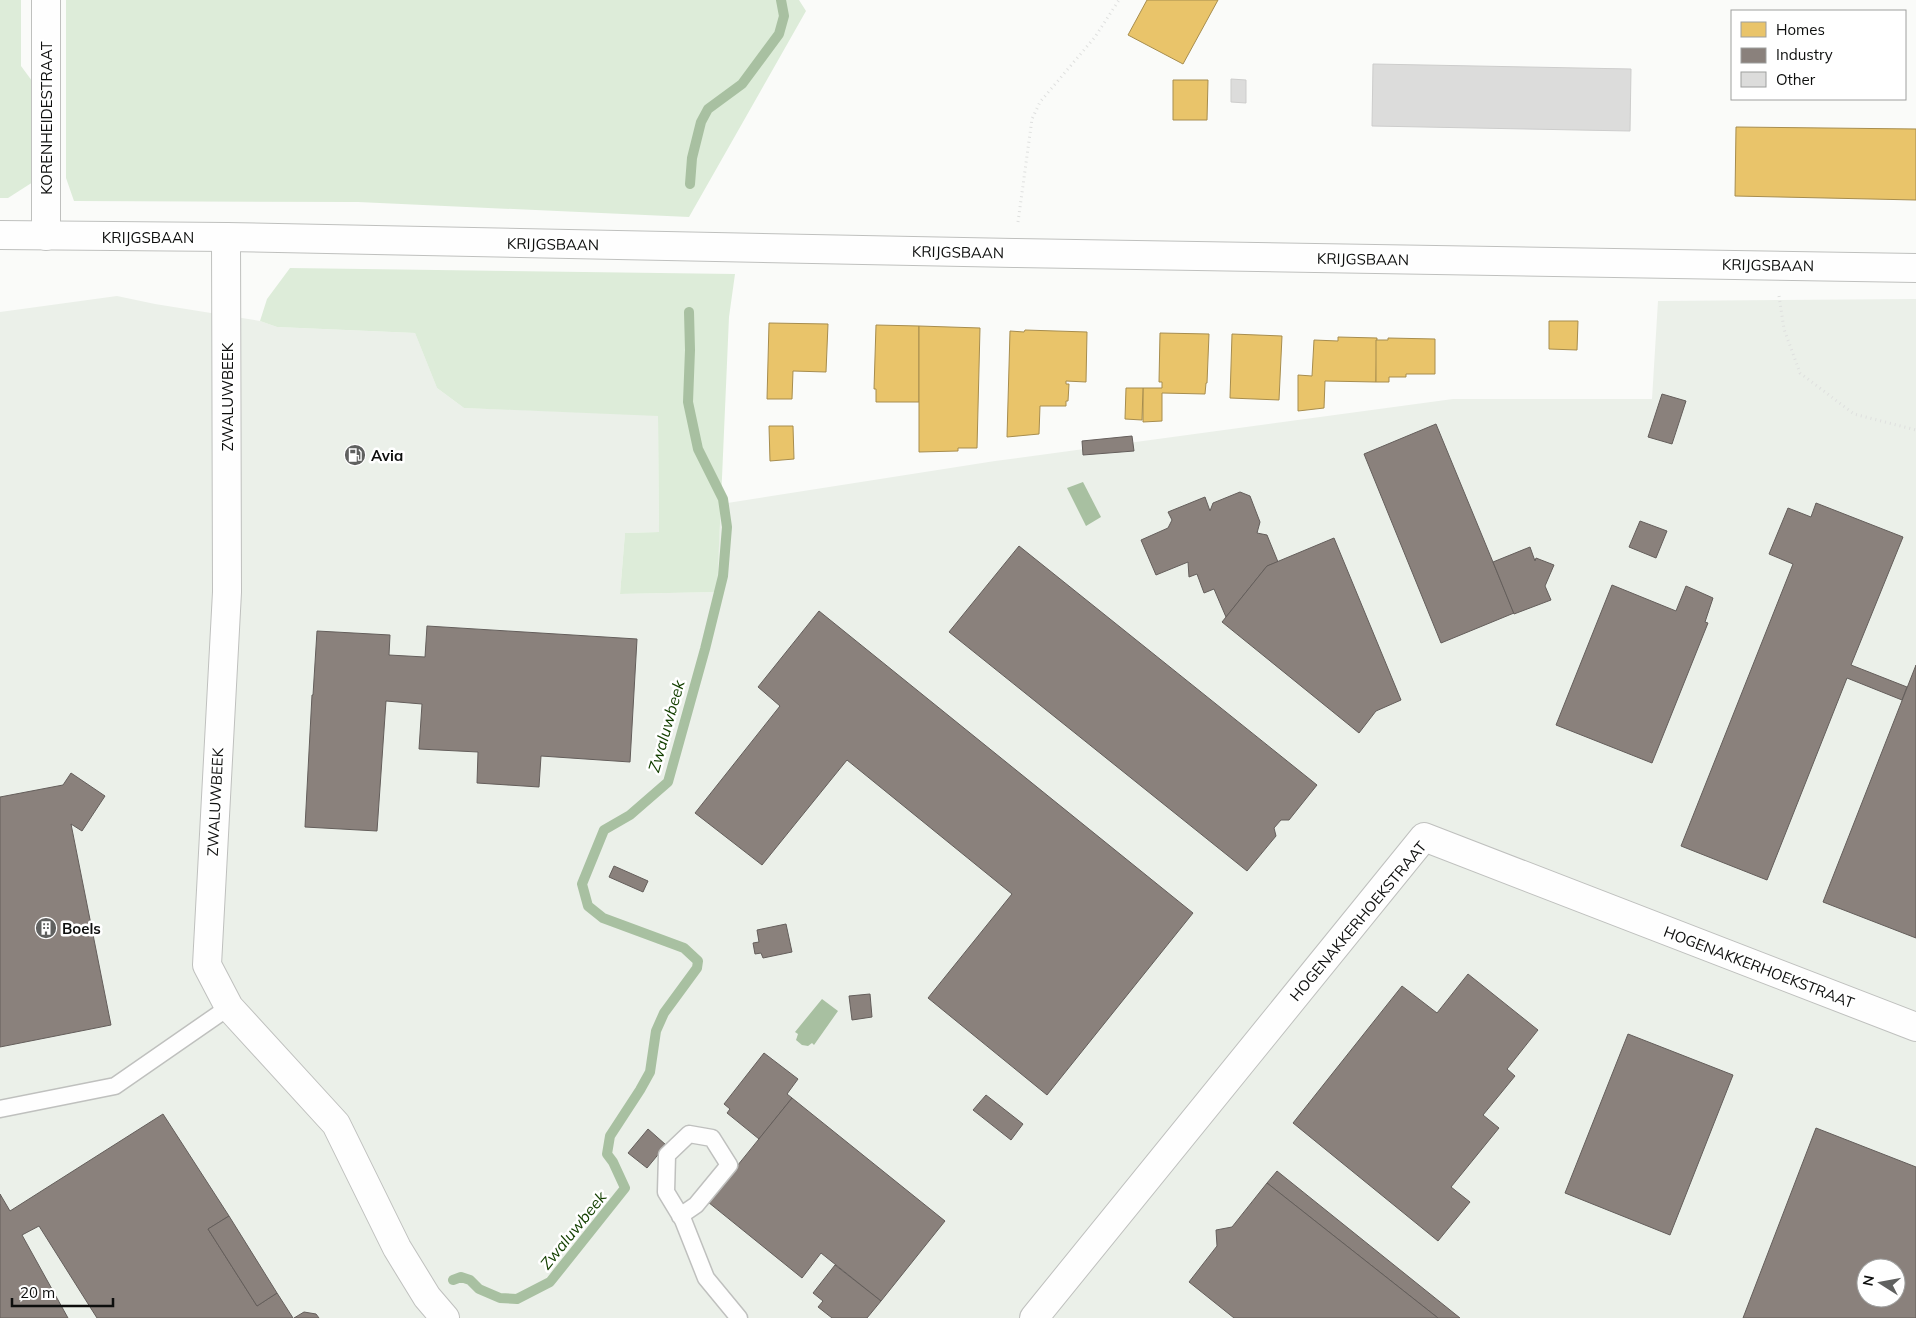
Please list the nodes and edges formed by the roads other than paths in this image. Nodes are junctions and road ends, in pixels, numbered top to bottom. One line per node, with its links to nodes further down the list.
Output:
1 (46, 0): 3 (street, KORENHEIDESTRAAT)
2 (0, 236): 3 (street, KRIJGSBAAN)
3 (46, 236): 4 (street, KRIJGSBAAN)
4 (226, 237): 5 (street, KRIJGSBAAN); 6 (street, ZWALUWBEEK)
5 (1916, 268)
6 (229, 1006): 8 (lane); 10 (street, ZWALUWBEEK)
7 (1916, 1027): 12 (street, HOGENAKKERHOEKSTRAAT)
8 (0, 1109)
9 (680, 1216): 9 (lane); 11 (lane)
10 (445, 1318)
11 (739, 1318)
12 (1034, 1318)

